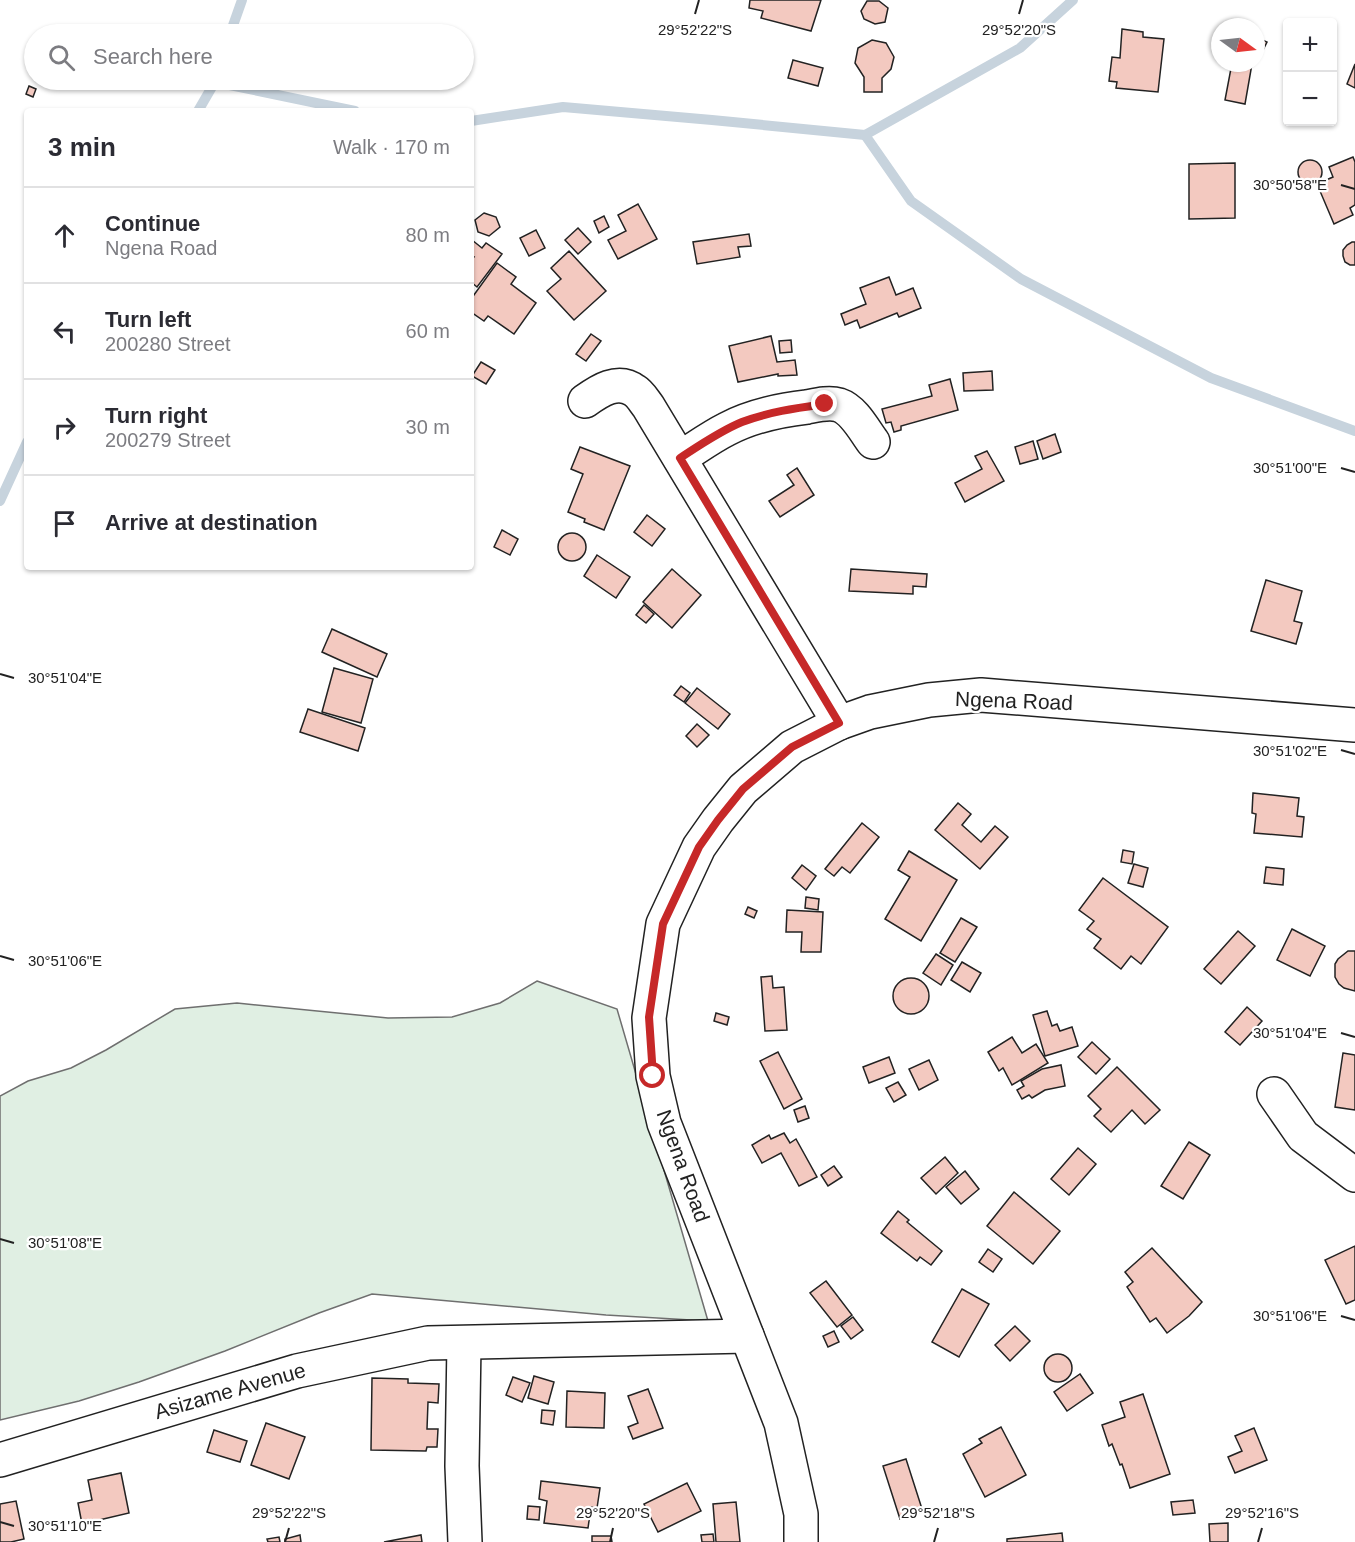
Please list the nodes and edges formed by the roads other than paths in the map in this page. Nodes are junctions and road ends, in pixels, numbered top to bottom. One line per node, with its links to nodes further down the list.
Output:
1 (585, 401): 3 (street)
2 (873, 442): 3 (street)
3 (680, 458): 4 (street)
4 (839, 723): 5 (street, Ngena Road); 8 (street, Ngena Road)
5 (1355, 724)
6 (1274, 1094): 7 (street)
7 (1355, 1174)
8 (747, 1336): 9 (street, Asizame Avenue); 12 (street, Ngena Road)
9 (464, 1343): 10 (street, Asizame Avenue); 11 (street)
10 (0, 1460)
11 (465, 1542)
12 (801, 1542)

